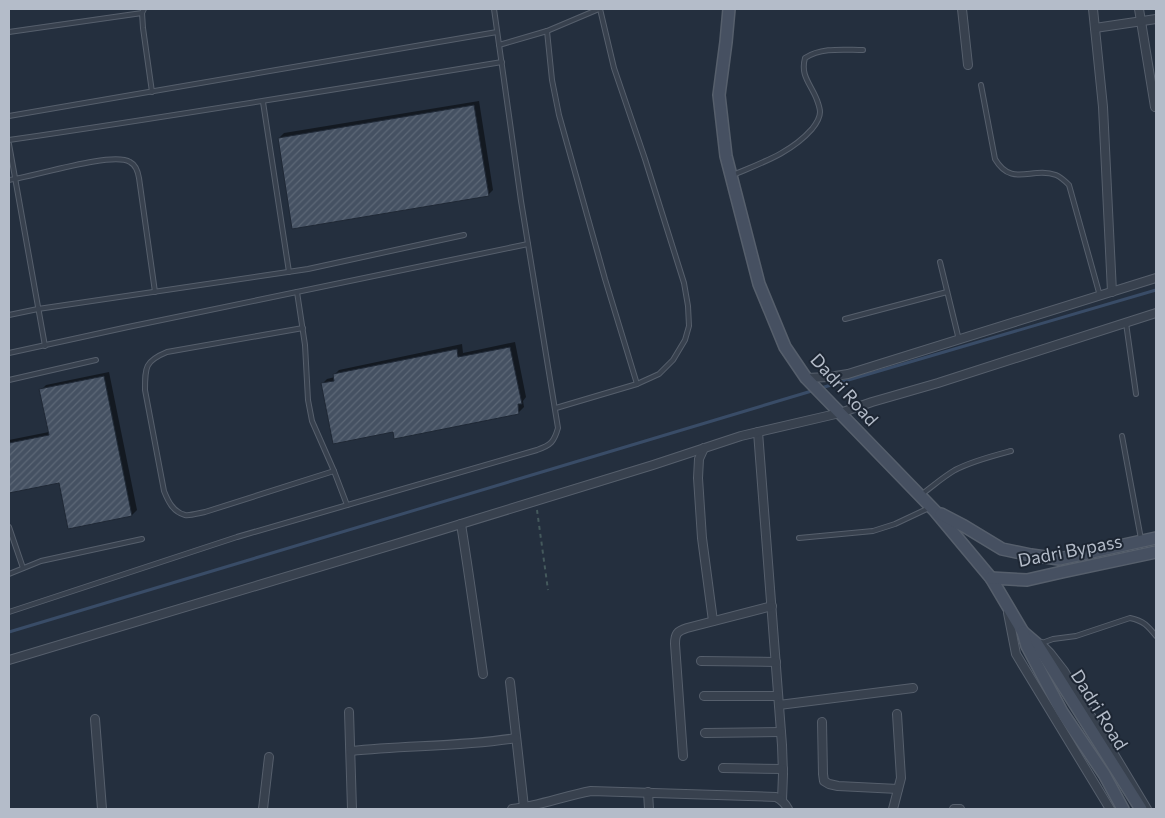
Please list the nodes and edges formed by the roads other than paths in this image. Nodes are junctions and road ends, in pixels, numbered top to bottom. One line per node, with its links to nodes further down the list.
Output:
1 (494, 9): 13 (lane)
2 (599, 9): 11 (lane); 50 (lane)
3 (729, 9): 25 (main road, Dadri Road)
4 (962, 9): 17 (street)
5 (1093, 9): 10 (street)
6 (1139, 9): 9 (street)
7 (143, 11): 12 (lane); 19 (lane)
8 (1156, 19): 9 (street)
9 (1141, 21): 10 (street); 21 (street)
10 (1095, 28): 36 (street)
11 (546, 31): 14 (lane); 50 (lane)
12 (9, 32)
13 (498, 32): 14 (lane); 19 (lane)
14 (499, 45): 16 (lane)
15 (863, 50): 25 (lane)
16 (502, 62): 20 (lane); 29 (lane)
17 (968, 65)
18 (981, 85): 37 (lane)
19 (152, 92): 22 (lane)
20 (263, 102): 23 (lane); 31 (lane)
21 (1155, 107)
22 (9, 116)
23 (9, 140)
24 (9, 144): 26 (lane)
25 (731, 176): 48 (main road, Dadri Road)
26 (15, 179): 27 (lane); 33 (lane); 38 (lane)
27 (9, 180)
28 (464, 235): 31 (lane)
29 (528, 244): 34 (lane); 52 (lane)
30 (940, 262): 35 (lane)
31 (289, 272): 33 (lane)
32 (1156, 278): 36 (street)
33 (156, 292): 38 (lane)
34 (297, 292): 43 (lane); 45 (lane)
35 (947, 292): 41 (lane); 44 (lane)
36 (1112, 292): 37 (street)
37 (1100, 296): 44 (street)
38 (38, 309): 40 (lane); 45 (lane)
39 (1156, 313): 42 (street)
40 (9, 315)
41 (845, 319)
42 (1126, 323): 51 (lane); 53 (street)
43 (302, 328): 58 (lane); 58 (lane)
44 (959, 340): 48 (street)
45 (45, 346): 46 (lane)
46 (9, 353)
47 (96, 360): 49 (lane)
48 (806, 378): 53 (main road, Dadri Road)
49 (9, 380)
50 (637, 384): 52 (lane)
51 (1136, 394)
52 (556, 408): 60 (lane)
53 (838, 411): 54 (street); 59 (main road, Dadri Road)
54 (758, 432): 56 (street); 72 (street)
55 (1122, 436): 67 (lane)
56 (704, 448): 62 (street); 75 (street)
57 (1012, 451): 59 (lane)
58 (334, 472): 60 (lane)
59 (920, 496): 61 (main road, Dadri Road)
60 (346, 505): 74 (lane)
61 (933, 509): 64 (lane); 67 (main road, Dadri Bypass); 71 (main road, Dadri Road)
62 (461, 524): 80 (street); 83 (street)
63 (9, 528): 69 (lane)
64 (799, 538)
65 (1156, 538): 67 (main road, Dadri Bypass)
66 (142, 539): 69 (lane)
67 (1142, 541)
68 (1156, 552): 71 (main road, Dadri Bypass)
69 (23, 568): 70 (lane)
70 (9, 574)
71 (991, 578): 73 (main road, Dadri Road)
72 (772, 606): 75 (street); 82 (street)
73 (1007, 607): 76 (main road, Dadri Road); 114 (street)
74 (9, 612)
75 (713, 621): 97 (street)
76 (1016, 621): 77 (main road, Dadri Road); 79 (street)
77 (1023, 632): 115 (main road, Dadri Road); 116 (main road, Dadri Road)
78 (1156, 636): 79 (lane)
79 (1041, 644): 117 (street)
80 (9, 660)
81 (700, 661): 82 (street)
82 (776, 662): 87 (street)
83 (483, 674)
84 (510, 682): 95 (street)
85 (913, 688): 88 (street)
86 (704, 696): 87 (street)
87 (778, 696): 88 (street)
88 (779, 705): 93 (street)
89 (349, 712): 96 (street)
90 (897, 714): 101 (street)
91 (95, 719): 105 (street)
92 (822, 722): 101 (street)
93 (781, 732): 94 (street); 100 (street)
94 (704, 733)
95 (516, 738): 96 (street); 104 (street)
96 (351, 751): 107 (street)
97 (683, 756)
98 (269, 758): 106 (street)
99 (723, 768): 100 (street)
100 (783, 769): 103 (street)
101 (898, 788): 111 (street)
102 (648, 792): 103 (street); 104 (street); 109 (street)
103 (782, 800): 110 (street)
104 (524, 808): 108 (street)
105 (102, 809)
106 (263, 809)
107 (352, 809)
108 (512, 809)
109 (649, 809)
110 (788, 809)
111 (892, 809)
112 (954, 809): 113 (street)
113 (960, 809)
114 (1110, 809)
115 (1123, 809)
116 (1141, 809)
117 (1147, 809)

